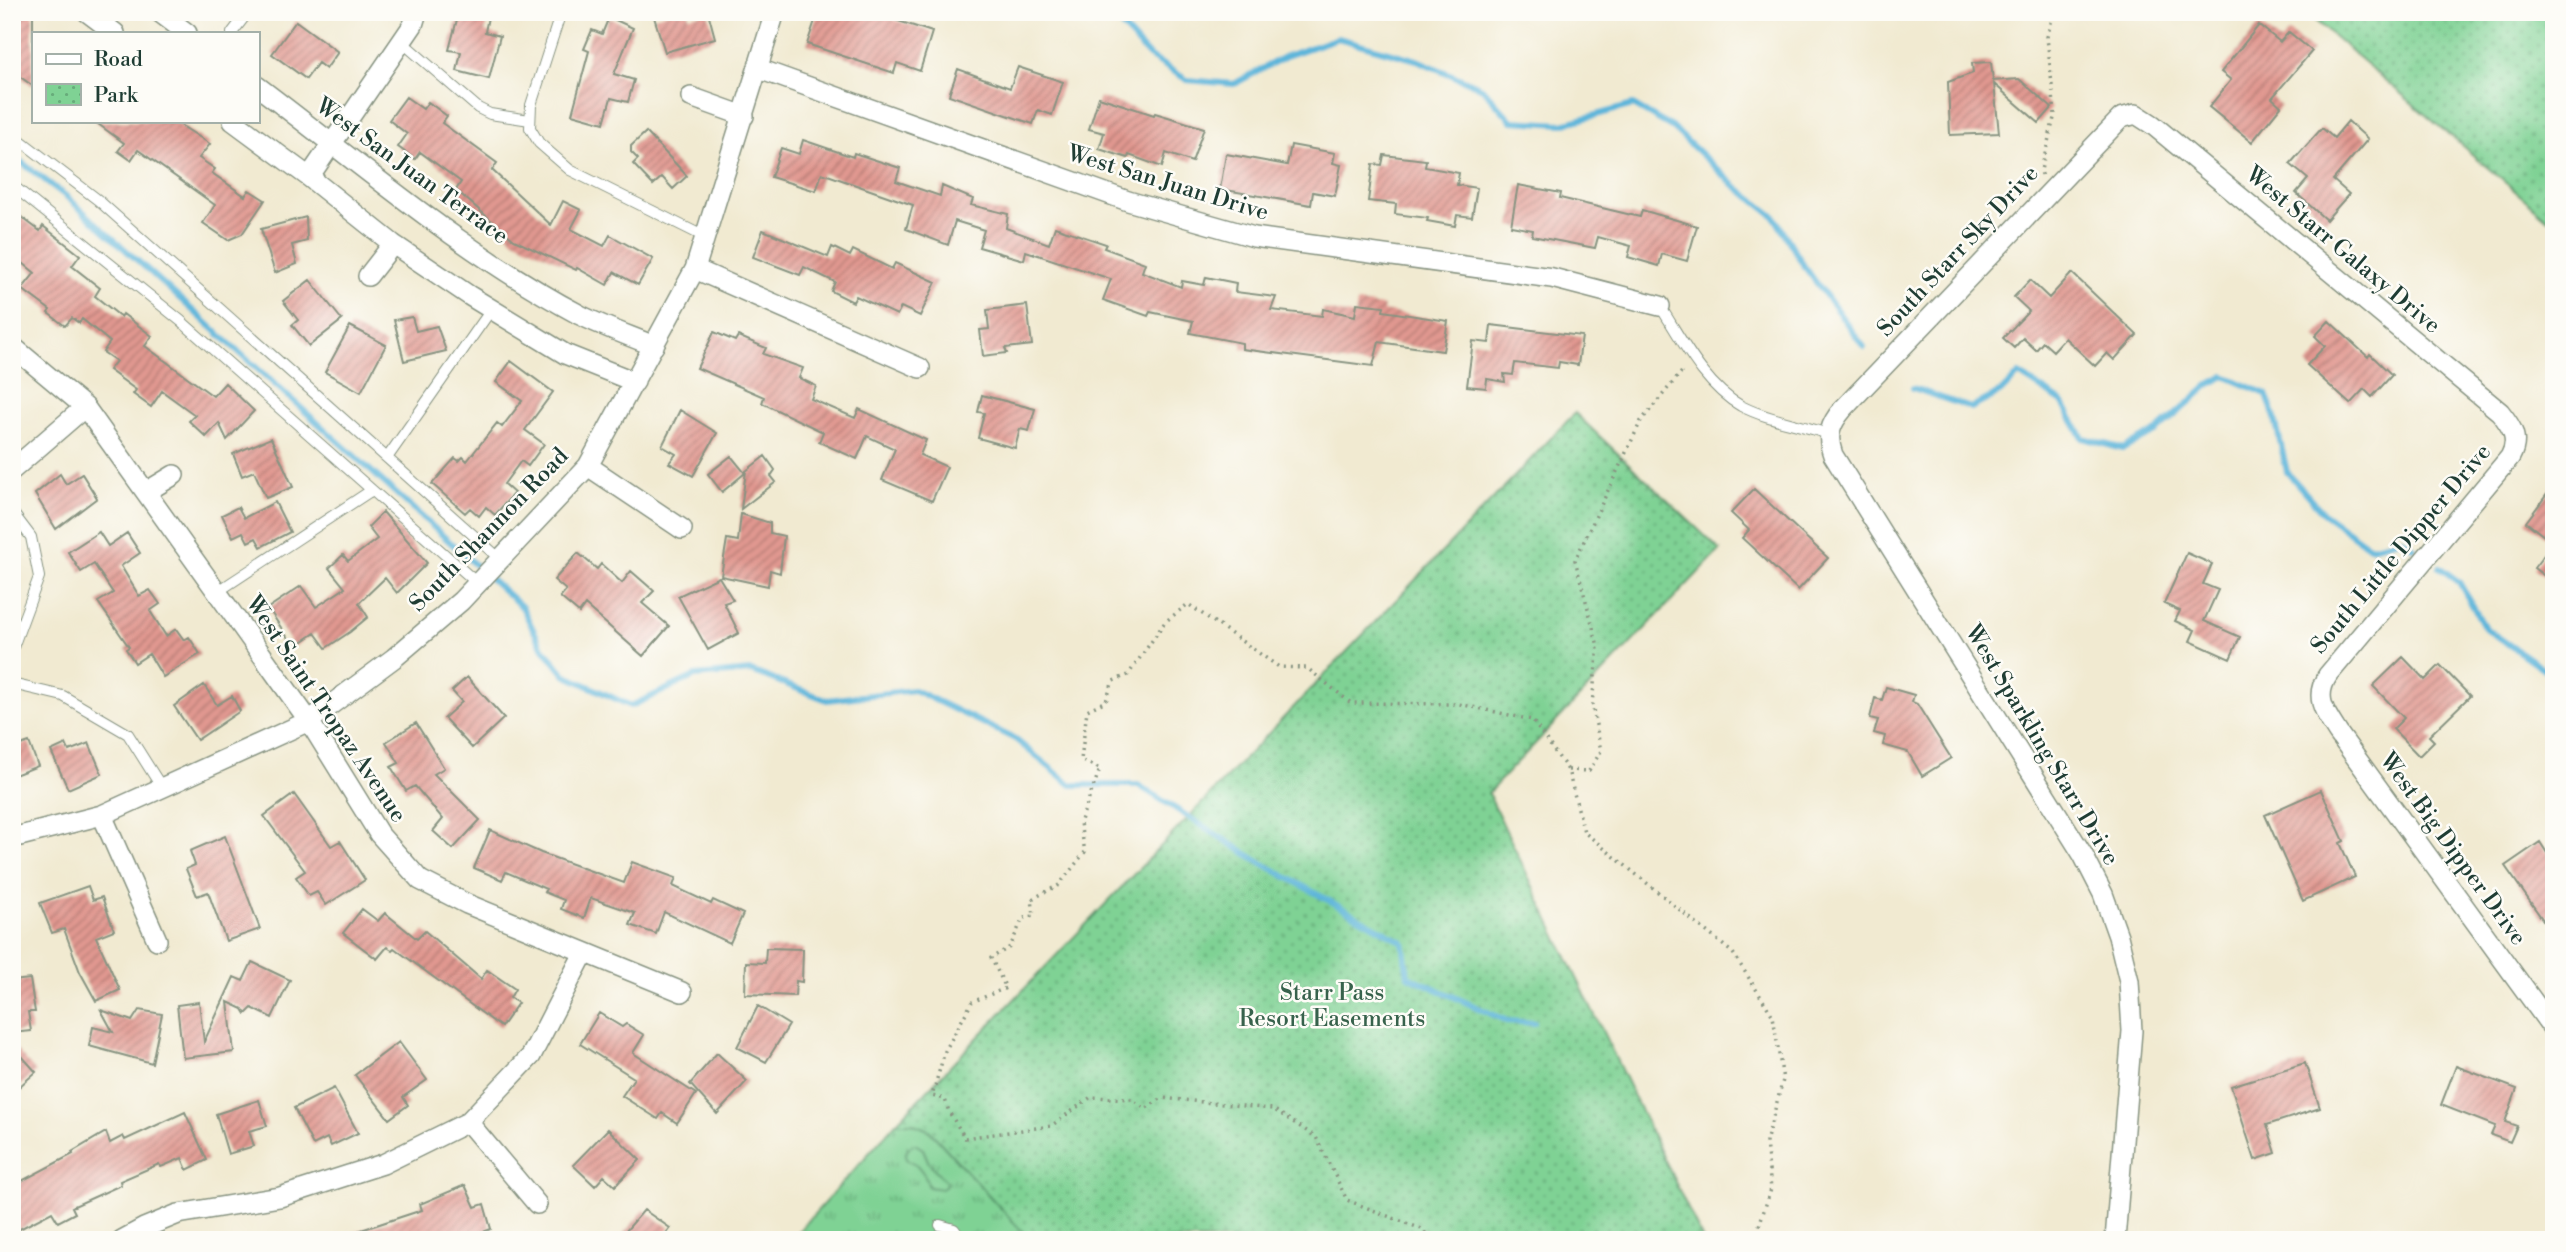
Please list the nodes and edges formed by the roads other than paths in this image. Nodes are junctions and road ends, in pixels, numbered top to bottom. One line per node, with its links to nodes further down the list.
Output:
1 (87, 12): 7 (street)
2 (159, 12): 8 (street)
3 (248, 12): 9 (lane)
4 (417, 12): 10 (street)
5 (561, 12): 16 (lane)
6 (775, 12): 11 (street, South Shannon Road)
7 (114, 32)
8 (186, 32)
9 (233, 32)
10 (401, 41): 16 (lane); 19 (street)
11 (759, 69): 15 (street, South Shannon Road); 26 (street, West San Juan Drive)
12 (259, 88): 19 (street, West San Juan Terrace)
13 (691, 97): 15 (street)
14 (2130, 114): 33 (street, South Starr Sky Drive); 34 (street, West Starr Galaxy Drive)
15 (744, 116): 22 (street, South Shannon Road)
16 (530, 120): 22 (lane)
17 (234, 122): 20 (street)
18 (12, 134): 35 (lane)
19 (332, 143): 20 (street); 29 (street, West San Juan Terrace)
20 (309, 177): 23 (street)
21 (12, 184): 39 (lane)
22 (705, 237): 24 (street, South Shannon Road)
23 (393, 244): 25 (street); 27 (street)
24 (695, 270): 29 (street, South Shannon Road); 30 (street)
25 (368, 276)
26 (1660, 306): 33 (lane)
27 (491, 310): 31 (street); 35 (lane)
28 (12, 346): 32 (street, West Saint Tropaz Avenue)
29 (654, 346): 31 (street, South Shannon Road)
30 (920, 368)
31 (635, 382): 36 (street, South Shannon Road)
32 (85, 407): 37 (street); 40 (street, West Saint Tropaz Avenue)
33 (1829, 432): 62 (street, West Sparkling Starr Drive)
34 (2514, 436): 48 (street, South Little Dipper Drive)
35 (387, 458): 43 (lane)
36 (588, 466): 42 (street); 43 (street, South Shannon Road)
37 (12, 470)
38 (174, 475): 40 (street)
39 (372, 490): 44 (lane); 45 (lane)
40 (146, 492): 45 (street, West Saint Tropaz Avenue)
41 (12, 512): 46 (lane)
42 (682, 529)
43 (500, 559): 44 (street, South Shannon Road)
44 (478, 583): 49 (street, South Shannon Road)
45 (217, 592): 49 (street, West Saint Tropaz Avenue)
46 (12, 650)
47 (12, 684): 50 (lane)
48 (2320, 693): 56 (street, West Big Dipper Drive)
49 (309, 720): 50 (street, South Shannon Road); 54 (street, West Saint Tropaz Avenue)
50 (162, 788): 51 (street, South Shannon Road)
51 (102, 815): 52 (street, South Shannon Road); 53 (street)
52 (12, 838)
53 (157, 940)
54 (584, 953): 55 (street, West Saint Tropaz Avenue); 57 (street)
55 (682, 992)
56 (2554, 1030)
57 (468, 1122): 58 (street); 60 (street)
58 (537, 1204)
59 (940, 1225): 61 (lane)
60 (122, 1240)
61 (962, 1240)
62 (2115, 1240)

